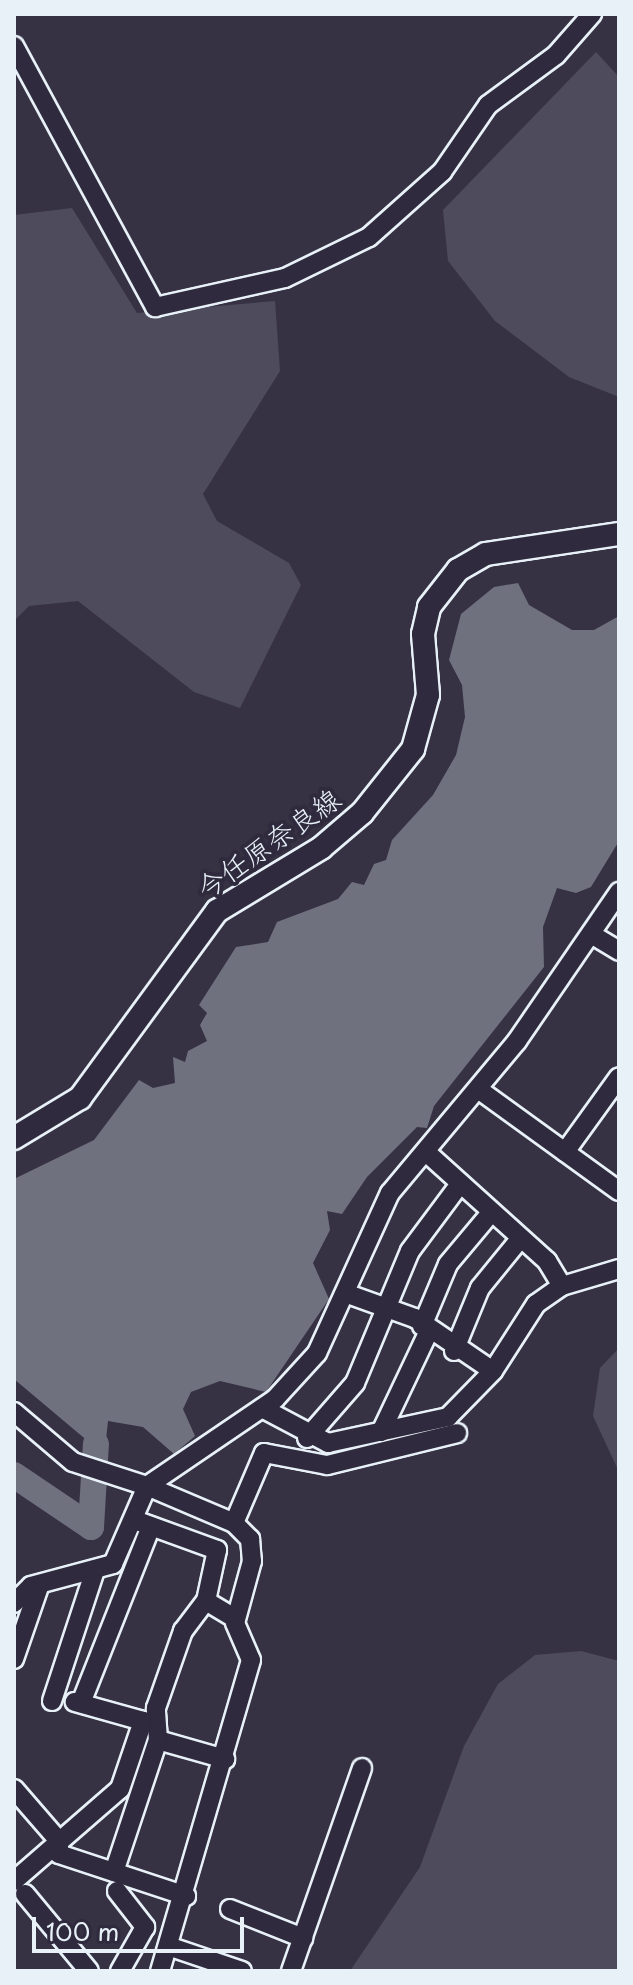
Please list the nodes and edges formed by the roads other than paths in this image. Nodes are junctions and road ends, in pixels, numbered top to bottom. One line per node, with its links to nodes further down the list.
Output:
1 (592, 14): 2 (street)
2 (14, 46)
3 (619, 534): 9 (main road, 今任原奈良線)
4 (618, 895): 5 (street)
5 (591, 934): 6 (street); 8 (street)
6 (619, 951)
7 (619, 1077): 11 (street)
8 (478, 1089): 10 (street); 11 (street)
9 (14, 1138)
10 (426, 1152): 12 (street); 18 (street)
11 (565, 1152): 13 (street)
12 (460, 1184): 14 (street); 19 (street)
13 (619, 1191)
14 (489, 1215): 15 (street); 20 (street)
15 (520, 1239): 17 (street); 21 (street)
16 (619, 1269): 17 (street)
17 (562, 1286): 22 (street)
18 (345, 1293): 19 (street); 23 (street)
19 (388, 1309): 20 (street); 27 (street)
20 (425, 1329): 21 (street); 25 (street)
21 (454, 1351): 22 (street)
22 (493, 1371): 25 (street)
23 (262, 1408): 27 (street); 28 (street)
24 (14, 1412): 28 (street)
25 (381, 1432): 27 (street)
26 (457, 1433): 30 (street)
27 (307, 1438)
28 (147, 1486): 29 (street); 30 (street)
29 (143, 1523): 31 (street); 33 (street); 42 (street)
30 (234, 1523): 35 (street)
31 (95, 1570): 32 (street); 37 (street)
32 (40, 1584): 34 (street); 36 (street)
33 (206, 1601): 35 (street); 38 (street)
34 (14, 1603)
35 (236, 1619): 39 (street)
36 (14, 1659)
37 (52, 1701)
38 (158, 1740): 39 (street); 44 (street)
39 (225, 1759): 45 (street)
40 (362, 1768): 47 (street)
41 (14, 1789): 42 (street)
42 (59, 1841): 43 (street); 44 (street)
43 (20, 1875): 50 (street)
44 (115, 1882): 45 (street); 51 (street)
45 (186, 1896): 48 (street)
46 (230, 1909): 47 (street)
47 (303, 1938): 54 (street)
48 (168, 1946): 49 (street); 52 (street)
49 (189, 1962): 53 (street)
50 (89, 1971)
51 (120, 1971)
52 (160, 1971)
53 (242, 1971)
54 (291, 1971)

